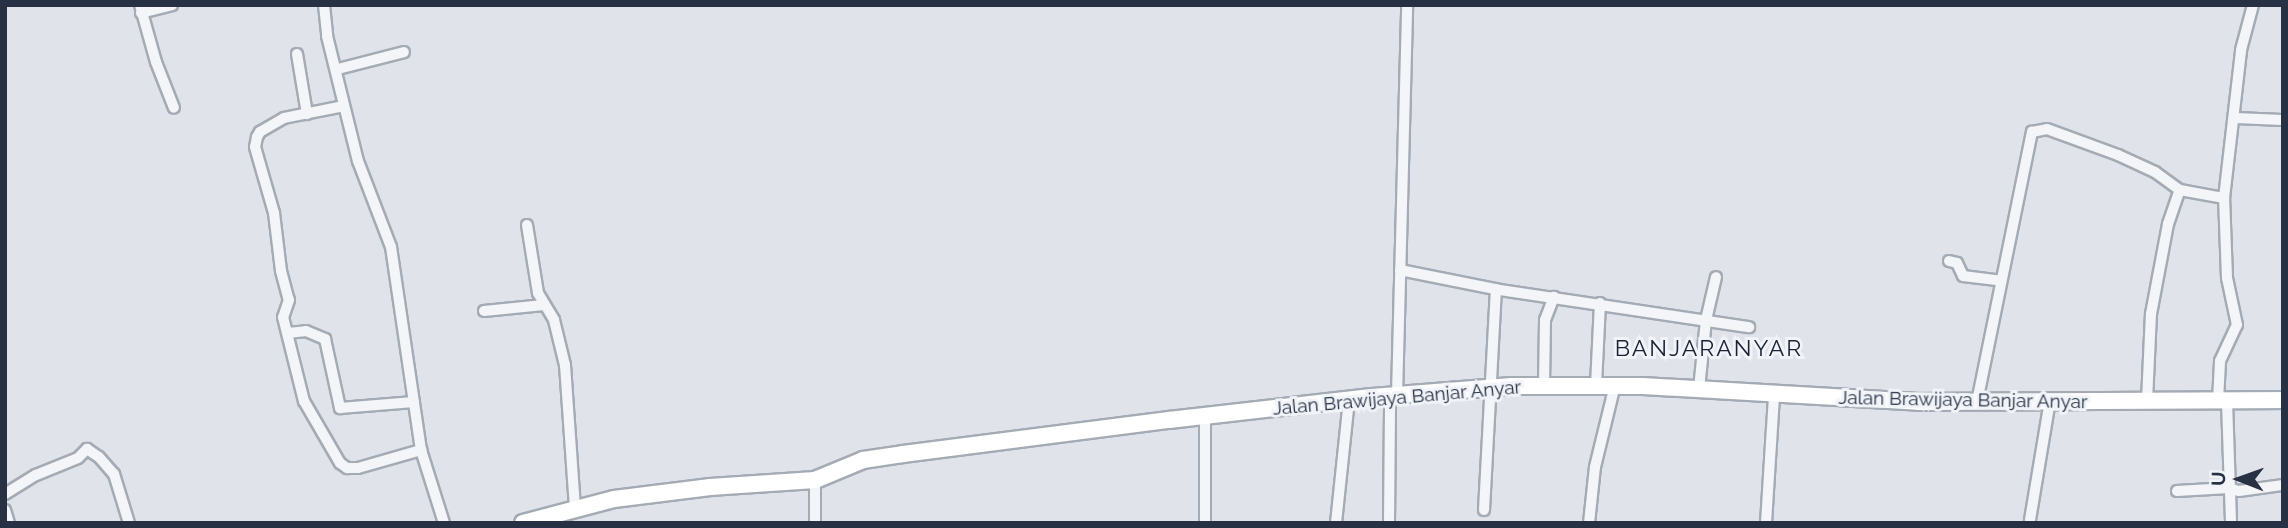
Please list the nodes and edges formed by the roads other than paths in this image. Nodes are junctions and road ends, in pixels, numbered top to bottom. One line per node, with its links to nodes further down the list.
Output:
1 (172, 5): 5 (street)
2 (324, 5): 8 (street)
3 (1408, 5): 18 (street)
4 (2253, 5): 12 (street)
5 (140, 9): 10 (street)
6 (404, 52): 8 (street)
7 (297, 54): 11 (street)
8 (338, 69): 9 (street)
9 (344, 106): 11 (street); 41 (street)
10 (174, 108)
11 (307, 114): 28 (street)
12 (2235, 118): 13 (street); 15 (street)
13 (2283, 120)
14 (2180, 190): 15 (street); 20 (street); 39 (street)
15 (2224, 198): 40 (street)
16 (527, 225): 24 (street)
17 (1949, 261): 20 (street)
18 (1400, 270): 21 (street); 34 (street)
19 (1716, 277): 26 (street)
20 (2001, 281): 42 (street)
21 (1496, 289): 22 (street); 32 (street)
22 (1554, 297): 23 (street); 29 (street)
23 (1600, 303): 26 (street); 30 (street)
24 (544, 304): 25 (street); 50 (street)
25 (484, 311)
26 (1706, 320): 27 (street); 33 (street)
27 (1748, 327)
28 (288, 334): 41 (street); 44 (street)
29 (1544, 385): 30 (street, Jalan Brawijaya Banjar Anyar); 32 (street, Jalan Brawijaya Banjar Anyar)
30 (1596, 385): 31 (street, Jalan Brawijaya Banjar Anyar)
31 (1615, 385): 33 (street, Jalan Brawijaya Banjar Anyar); 63 (street)
32 (1493, 388): 34 (street, Jalan Brawijaya Banjar Anyar); 52 (street)
33 (1699, 389): 35 (street, Jalan Brawijaya Banjar Anyar)
34 (1394, 396): 36 (street, Jalan Brawijaya Banjar Anyar); 62 (street)
35 (1774, 396): 42 (street, Jalan Brawijaya Banjar Anyar); 54 (street)
36 (1349, 400): 43 (street, Jalan Brawijaya Banjar Anyar); 61 (street)
37 (2283, 400): 40 (street, Jalan Brawijaya Banjar Anyar)
38 (2050, 401): 39 (street, Jalan Brawijaya Banjar Anyar); 42 (street, Jalan Brawijaya Banjar Anyar); 53 (street)
39 (2147, 401): 40 (street, Jalan Brawijaya Banjar Anyar)
40 (2222, 401): 47 (street)
41 (414, 402): 44 (street)
42 (1977, 402)
43 (1205, 416): 45 (street, Jalan Brawijaya Banjar Anyar); 60 (street)
44 (421, 450): 57 (street)
45 (815, 480): 50 (street, Jalan Brawijaya Banjar Anyar); 59 (street)
46 (2282, 485): 47 (street)
47 (2229, 488): 48 (street); 64 (street)
48 (2177, 491)
49 (5, 494): 56 (street)
50 (575, 508): 58 (street, Jalan Brawijaya Banjar Anyar)
51 (5, 510): 55 (street)
52 (1484, 510)
53 (2030, 520)
54 (1769, 522)
55 (9, 523)
56 (129, 523)
57 (444, 523)
58 (523, 523)
59 (815, 523)
60 (1205, 523)
61 (1336, 523)
62 (1389, 523)
63 (1588, 523)
64 (2231, 523)

